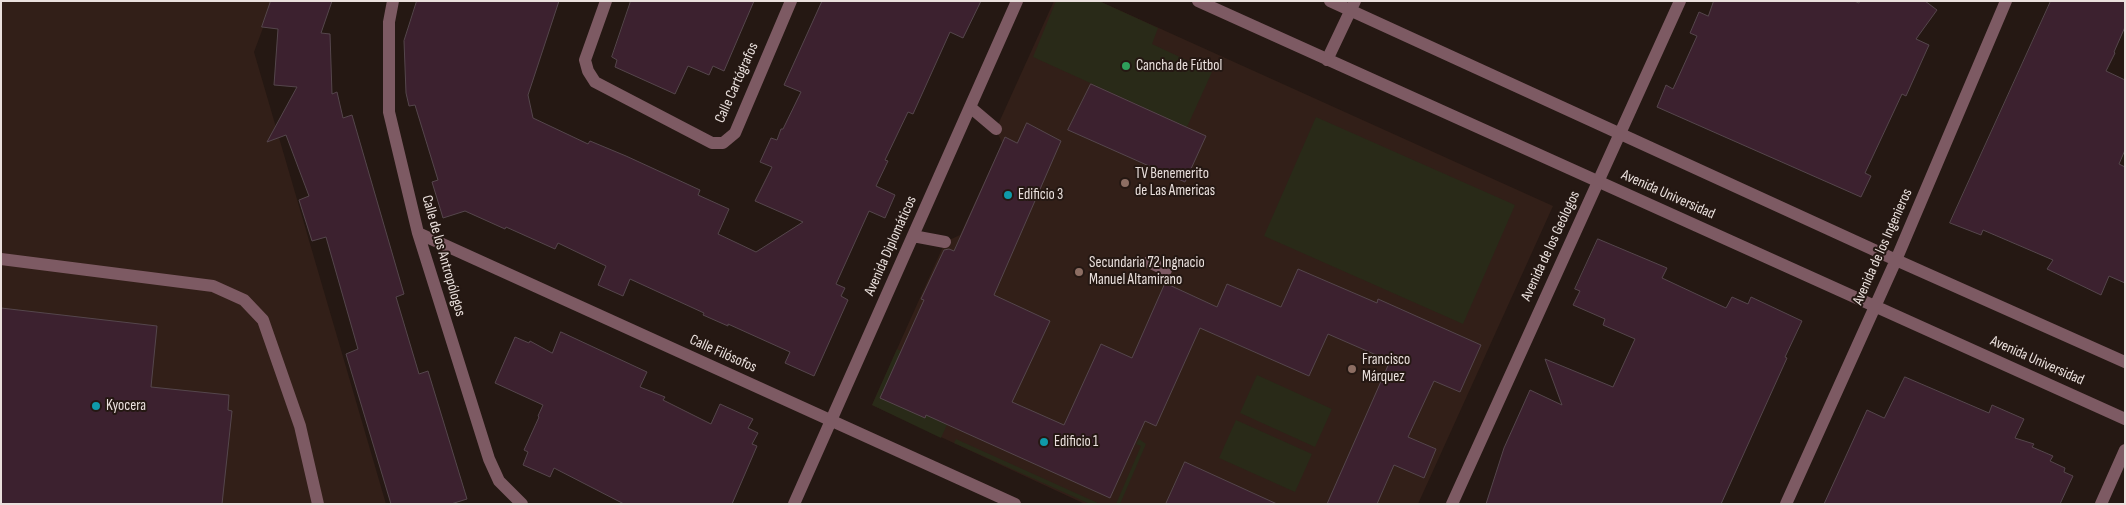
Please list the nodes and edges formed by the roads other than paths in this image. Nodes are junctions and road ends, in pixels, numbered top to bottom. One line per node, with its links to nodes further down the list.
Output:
1 (393, 1): 15 (street, Calle de los Antropólogos)
2 (606, 1): 3 (street, Calle Cartógrafos)
3 (791, 1)
4 (1017, 1): 11 (street, Avenida Diplomáticos)
5 (1198, 1): 10 (street, Avenida Universidad)
6 (1330, 1): 9 (street)
7 (1680, 1): 13 (street, Avenida de los Geólogos)
8 (2006, 1): 19 (street, Avenida de los Ingenieros)
9 (1353, 6): 10 (street); 13 (street)
10 (1328, 60): 14 (street, Avenida Universidad)
11 (970, 107): 12 (street); 16 (street, Avenida Diplomáticos)
12 (996, 129)
13 (1620, 134): 14 (street, Avenida de los Geólogos); 19 (street)
14 (1599, 182): 22 (street, Avenida Universidad); 32 (street, Avenida de los Geólogos)
15 (418, 233): 25 (street, Calle Filósofos); 29 (street, Calle de los Antropólogos)
16 (912, 236): 17 (street); 25 (street, Avenida Diplomáticos)
17 (945, 242)
18 (1, 258): 28 (street)
19 (1896, 260): 22 (street, Avenida de los Ingenieros); 23 (street)
20 (1149, 262): 21 (street)
21 (1166, 270)
22 (1875, 306): 24 (street, Avenida Universidad); 33 (street, Avenida de los Ingenieros)
23 (2125, 362)
24 (2125, 419)
25 (831, 420): 27 (street, Calle Filósofos); 30 (street, Avenida Diplomáticos)
26 (2125, 450): 34 (street)
27 (997, 500): 31 (street, Calle Filósofos)
28 (318, 504)
29 (522, 504)
30 (794, 504)
31 (1015, 504)
32 (1452, 504)
33 (1786, 504)
34 (2101, 504)

